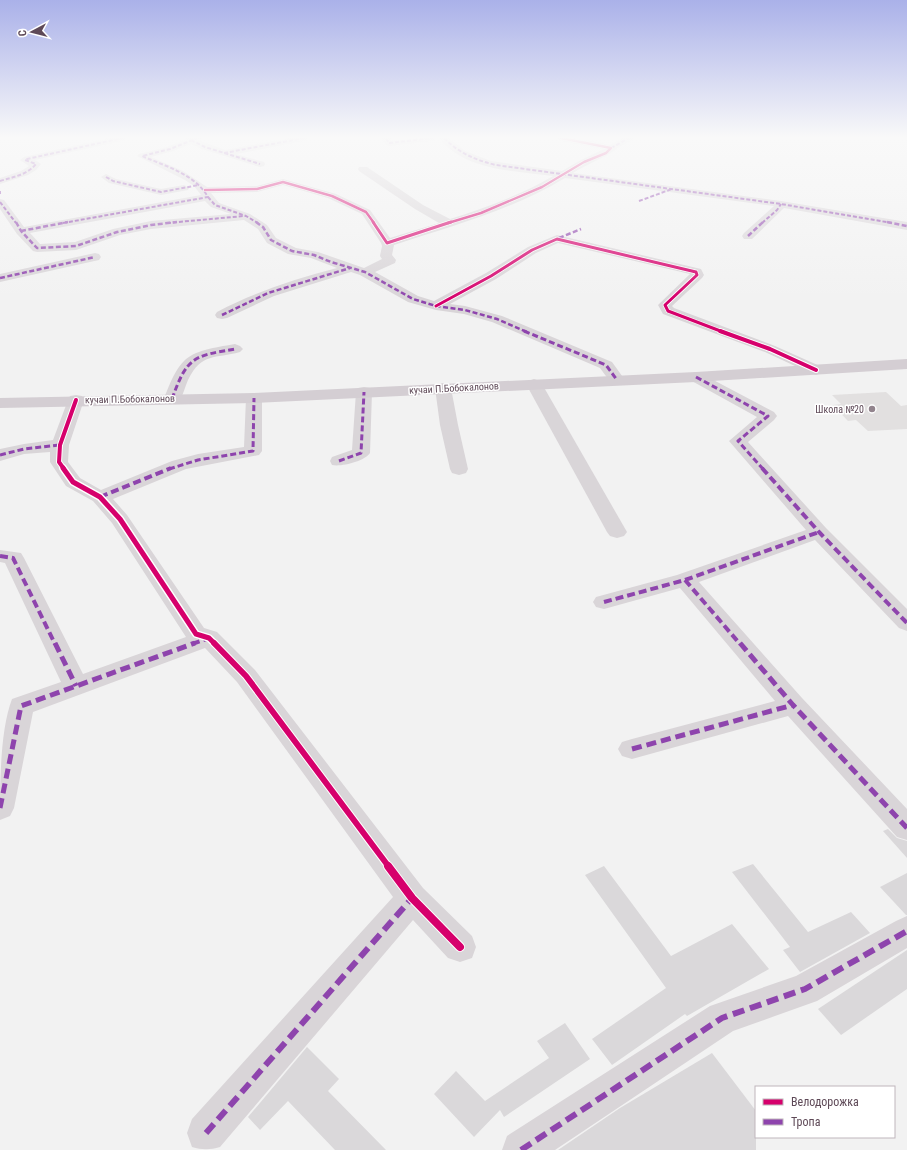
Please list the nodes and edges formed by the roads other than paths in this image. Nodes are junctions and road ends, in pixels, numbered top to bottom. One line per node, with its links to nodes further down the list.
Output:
1 (204, 191): 13 (street)
2 (160, 192): 3 (street)
3 (175, 192)
4 (201, 192): 17 (street)
5 (317, 192): 20 (street)
6 (396, 192): 14 (street)
7 (531, 192): 14 (street)
8 (666, 192): 10 (street)
9 (693, 192): 12 (street)
10 (639, 201)
11 (0, 202): 17 (street)
12 (781, 204): 15 (street); 18 (street)
13 (246, 216): 17 (street); 22 (street)
14 (450, 224): 20 (street)
15 (907, 226)
16 (581, 229): 19 (street)
17 (21, 231)
18 (748, 236)
19 (558, 239): 24 (street); 28 (street)
20 (387, 243): 22 (street)
21 (94, 257): 23 (street)
22 (359, 270): 24 (street); 25 (street)
23 (0, 278)
24 (436, 306): 30 (street)
25 (222, 315)
26 (236, 349): 35 (street)
27 (907, 364): 28 (main road, кучаи П.Бобокалонов)
28 (816, 370): 29 (main road, кучаи П.Бобокалонов)
29 (696, 377): 30 (main road, кучаи П.Бобокалонов); 44 (street)
30 (617, 380): 31 (main road, кучаи П.Бобокалонов)
31 (534, 384): 32 (main road, кучаи П.Бобокалонов); 43 (street)
32 (443, 388): 33 (main road, кучаи П.Бобокалонов); 41 (street)
33 (364, 392): 34 (main road, кучаи П.Бобокалонов); 40 (street)
34 (254, 398): 35 (main road, кучаи П.Бобокалонов); 42 (street)
35 (172, 399): 36 (main road, кучаи П.Бобокалонов)
36 (76, 400): 37 (main road, кучаи П.Бобокалонов); 38 (street)
37 (0, 403)
38 (60, 446): 39 (street); 42 (street)
39 (0, 455)
40 (339, 460)
41 (459, 469)
42 (100, 497): 49 (street)
43 (617, 532)
44 (819, 532): 46 (street); 48 (street)
45 (0, 556): 50 (street)
46 (685, 580): 47 (street); 51 (street)
47 (604, 602)
48 (907, 623)
49 (209, 638): 50 (street); 55 (street)
50 (76, 686): 53 (street)
51 (793, 705): 52 (street); 54 (street)
52 (632, 748)
53 (0, 808)
54 (907, 828)
55 (412, 898): 57 (street); 58 (street)
56 (907, 931): 59 (street)
57 (460, 947)
58 (206, 1133)
59 (521, 1150)

